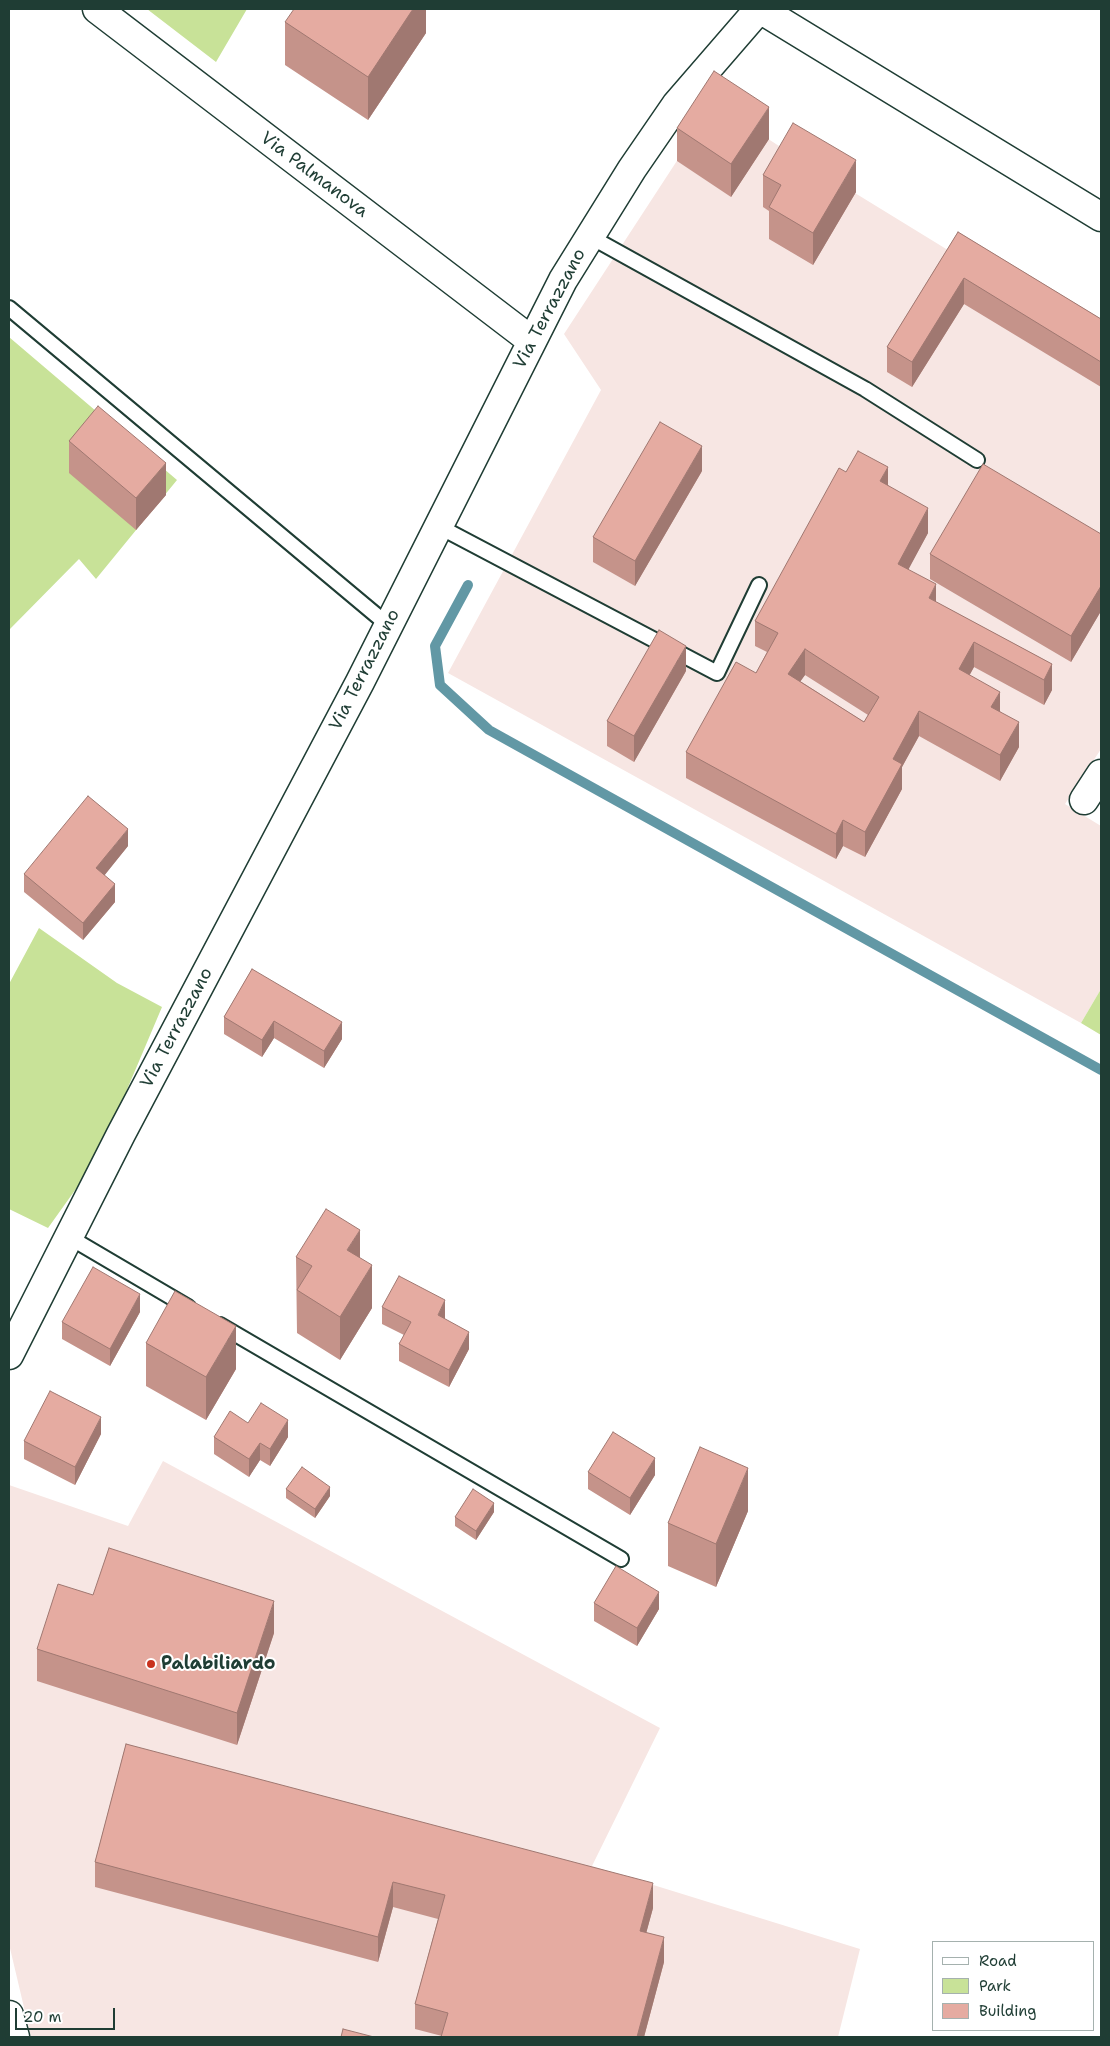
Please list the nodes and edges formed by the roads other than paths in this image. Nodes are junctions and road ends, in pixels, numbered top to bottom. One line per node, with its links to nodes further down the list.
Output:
1 (97, 9): 6 (street, Via Palmanova)
2 (760, 9): 3 (street); 4 (street, Via Terrazzano)
3 (1101, 217)
4 (589, 236): 6 (street, Via Terrazzano); 7 (lane)
5 (9, 308): 10 (lane)
6 (532, 341): 8 (street, Via Terrazzano)
7 (977, 460)
8 (438, 526): 9 (lane); 10 (street, Via Terrazzano)
9 (759, 585)
10 (388, 625): 13 (street, Via Terrazzano)
11 (1101, 774): 12 (street)
12 (1084, 800)
13 (69, 1237): 14 (street, Via Terrazzano); 15 (lane)
14 (9, 1355)
15 (621, 1559)
16 (9, 2015): 17 (street)
17 (15, 2037)

